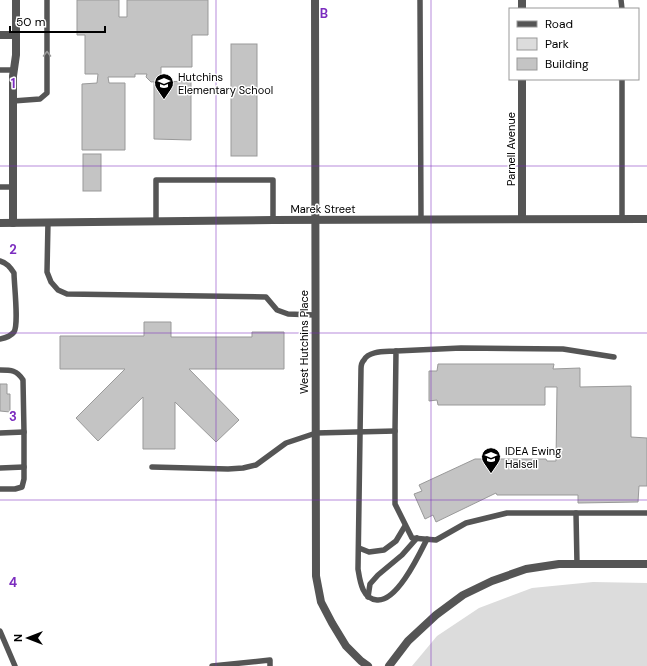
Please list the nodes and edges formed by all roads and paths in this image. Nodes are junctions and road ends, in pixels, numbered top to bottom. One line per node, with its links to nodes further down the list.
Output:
1 (16, 0): 6 (street)
2 (46, 0): 11 (lane, one-way to 2)
3 (315, 0): 18 (street, West Hutchins Place)
4 (420, 0): 19 (lane)
5 (0, 35): 6 (street)
6 (16, 35): 8 (street)
7 (0, 70): 8 (lane)
8 (14, 70): 11 (street)
9 (522, 80): 14 (street, Parnell Avenue)
10 (622, 80): 15 (lane)
11 (13, 101): 13 (street)
12 (0, 187): 13 (lane)
13 (13, 187): 23 (street)
14 (522, 219): 15 (street, Marek Street); 19 (street, Marek Street)
15 (622, 219): 16 (street, Marek Street)
16 (647, 219)
17 (273, 220): 18 (street, Marek Street); 20 (street, Marek Street); 20 (lane)
18 (315, 220): 19 (street, Marek Street); 25 (street, West Hutchins Place)
19 (421, 220)
20 (156, 221): 21 (street, Marek Street)
21 (48, 222): 23 (street, Marek Street); 25 (lane)
22 (0, 223): 23 (street, Marek Street)
23 (13, 223)
24 (0, 262): 26 (lane)
25 (315, 315): 34 (street, West Hutchins Place)
26 (0, 339)
27 (396, 351): 28 (lane); 31 (lane); 32 (lane)
28 (614, 357)
29 (0, 370): 30 (lane)
30 (24, 432): 33 (lane); 35 (lane)
31 (360, 432): 32 (lane); 34 (lane); 44 (lane)
32 (395, 432): 41 (lane)
33 (0, 433)
34 (316, 433): 36 (lane); 52 (street, West Hutchins Place)
35 (24, 467): 37 (lane); 38 (lane)
36 (152, 467)
37 (0, 468)
38 (0, 489)
39 (576, 513): 40 (lane); 43 (lane); 45 (lane)
40 (647, 513)
41 (406, 526): 42 (lane); 44 (lane)
42 (418, 538): 43 (lane); 47 (lane)
43 (427, 539): 47 (lane)
44 (359, 548): 47 (lane)
45 (577, 564): 46 (street); 53 (street)
46 (647, 564)
47 (368, 596)
48 (0, 630): 49 (lane)
49 (15, 666)
50 (212, 666): 51 (lane)
51 (270, 666)
52 (368, 666)
53 (389, 666)

